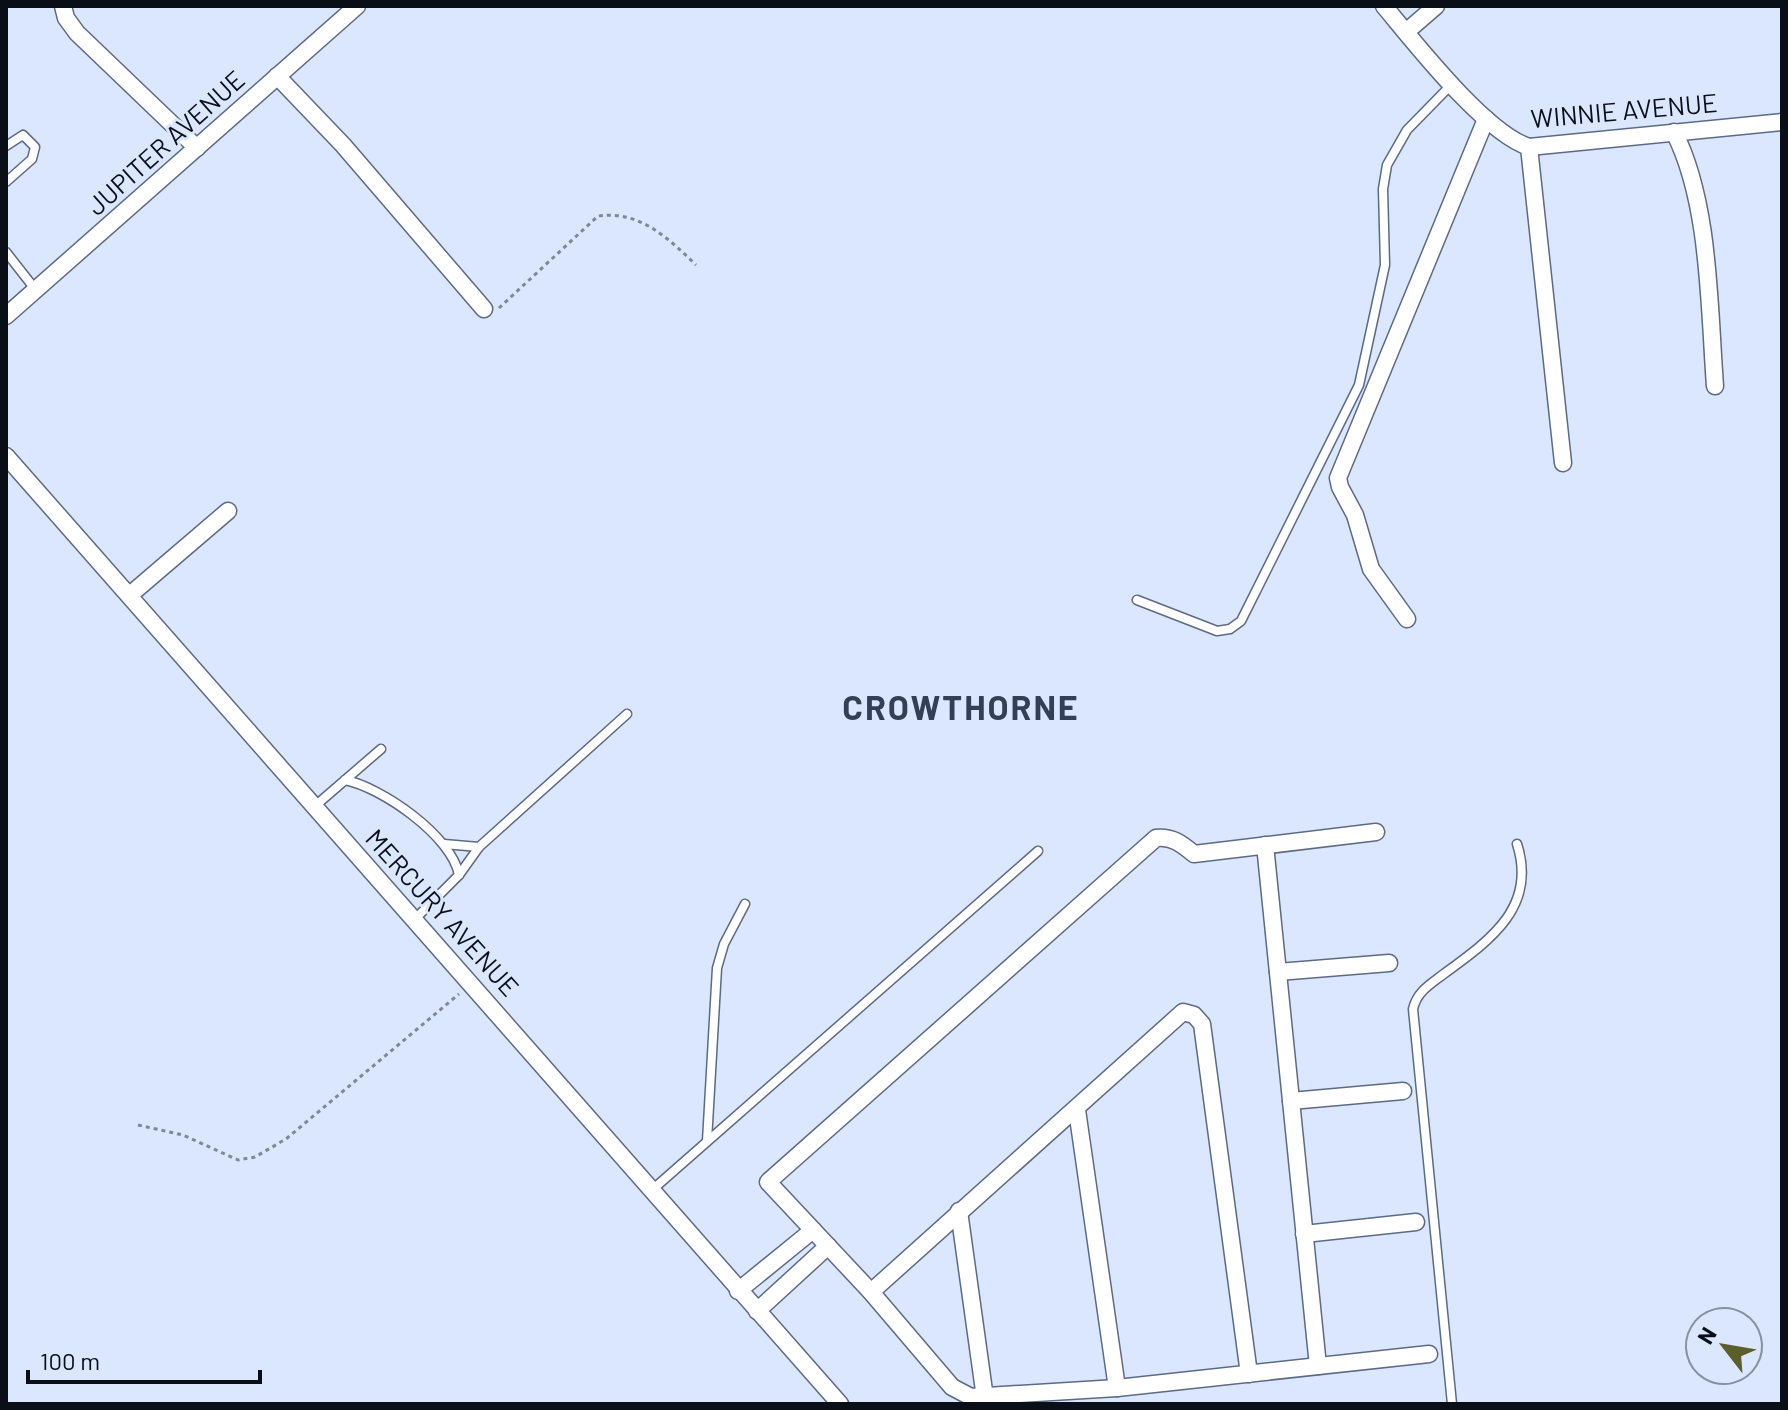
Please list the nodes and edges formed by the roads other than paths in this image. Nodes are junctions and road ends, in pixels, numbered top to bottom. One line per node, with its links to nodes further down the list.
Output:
1 (63, 6): 13 (street)
2 (357, 6): 6 (street, JUPITER AVENUE)
3 (1384, 6): 5 (street, WINNIE AVENUE)
4 (1436, 6): 5 (street)
5 (1406, 32): 7 (street, WINNIE AVENUE)
6 (277, 76): 13 (street, JUPITER AVENUE); 17 (street)
7 (1453, 83): 8 (street, WINNIE AVENUE); 24 (lane)
8 (1486, 119): 12 (street, WINNIE AVENUE); 25 (street)
9 (1782, 122): 10 (street, WINNIE AVENUE)
10 (1674, 132): 12 (street, WINNIE AVENUE); 19 (street)
11 (6, 146): 14 (lane)
12 (1529, 147): 21 (street)
13 (197, 148): 16 (street, JUPITER AVENUE)
14 (6, 182)
15 (6, 252): 16 (lane)
16 (36, 290): 18 (street, JUPITER AVENUE)
17 (484, 309)
18 (6, 316)
19 (1715, 386)
20 (6, 456): 23 (street, MERCURY AVENUE)
21 (1563, 463)
22 (228, 511): 23 (street)
23 (131, 594): 29 (street, MERCURY AVENUE)
24 (1137, 600)
25 (1407, 619)
26 (627, 714): 34 (lane)
27 (381, 749): 28 (lane)
28 (345, 780): 29 (lane); 31 (lane)
29 (314, 806): 38 (street, MERCURY AVENUE)
30 (1376, 832): 33 (street)
31 (443, 844): 34 (lane); 36 (lane)
32 (1517, 844): 62 (lane)
33 (1265, 845): 40 (street); 48 (street)
34 (479, 847): 36 (lane)
35 (1038, 851): 44 (lane)
36 (459, 875): 38 (lane)
37 (745, 904): 44 (lane)
38 (415, 919): 45 (street, MERCURY AVENUE)
39 (1389, 963): 40 (street)
40 (1278, 972): 42 (street)
41 (1403, 1091): 42 (street)
42 (1291, 1101): 49 (street)
43 (1077, 1110): 46 (street); 58 (street); 59 (street)
44 (707, 1141): 45 (lane)
45 (651, 1190): 52 (street, MERCURY AVENUE)
46 (959, 1211): 53 (street); 60 (street)
47 (1416, 1222): 49 (street)
48 (813, 1230): 50 (street); 51 (street)
49 (1304, 1234): 57 (street)
50 (828, 1246): 53 (street); 54 (street)
51 (753, 1279): 52 (street); 54 (lane)
52 (738, 1291): 55 (street, MERCURY AVENUE)
53 (871, 1292): 60 (street)
54 (771, 1298): 55 (street)
55 (757, 1311): 61 (street, MERCURY AVENUE)
56 (1429, 1354): 57 (street)
57 (1318, 1366): 58 (street)
58 (1249, 1374): 59 (street)
59 (1117, 1388): 60 (street)
60 (985, 1398)
61 (840, 1404)
62 (1452, 1404)

